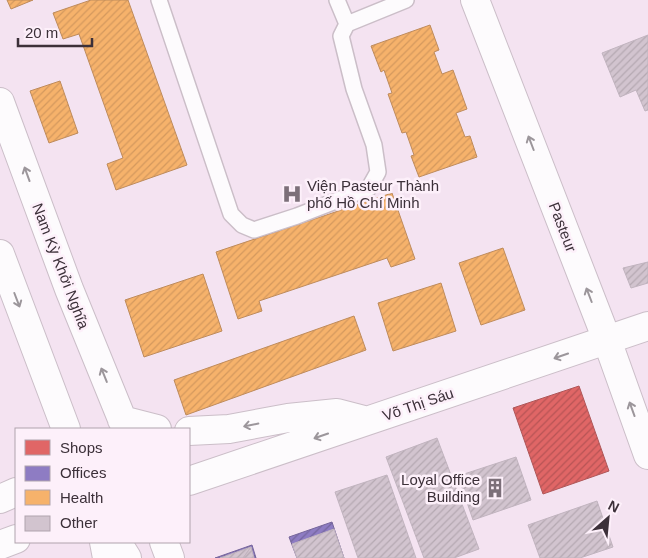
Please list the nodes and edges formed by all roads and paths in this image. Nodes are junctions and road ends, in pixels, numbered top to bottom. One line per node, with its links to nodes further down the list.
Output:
1 (159, 0): 5 (lane)
2 (337, 0): 5 (lane)
3 (406, 0): 5 (lane)
4 (481, 2): 9 (main road, Pasteur, one-way to 4)
5 (346, 24)
6 (0, 102): 11 (main road, Nam Kỳ Khởi Nghĩa, one-way to 6)
7 (0, 254): 12 (main road, one-way to 12)
8 (648, 326): 9 (main road, Võ Thị Sáu)
9 (607, 340): 10 (main road, Võ Thị Sáu, one-way to 10); 15 (main road, Pasteur, one-way to 9)
10 (368, 421): 14 (main road, one-way to 14); 16 (main road, Võ Thị Sáu, one-way to 16)
11 (124, 424): 13 (main road)
12 (66, 428)
13 (150, 428)
14 (190, 431)
15 (648, 455)
16 (190, 481)
17 (15, 492): 18 (main road)
18 (0, 499)
19 (15, 540): 23 (main road)
20 (104, 543): 24 (main road)
21 (118, 543): 25 (main road)
22 (164, 543): 26 (main road)
23 (0, 545)
24 (107, 558)
25 (127, 558)
26 (170, 558)

